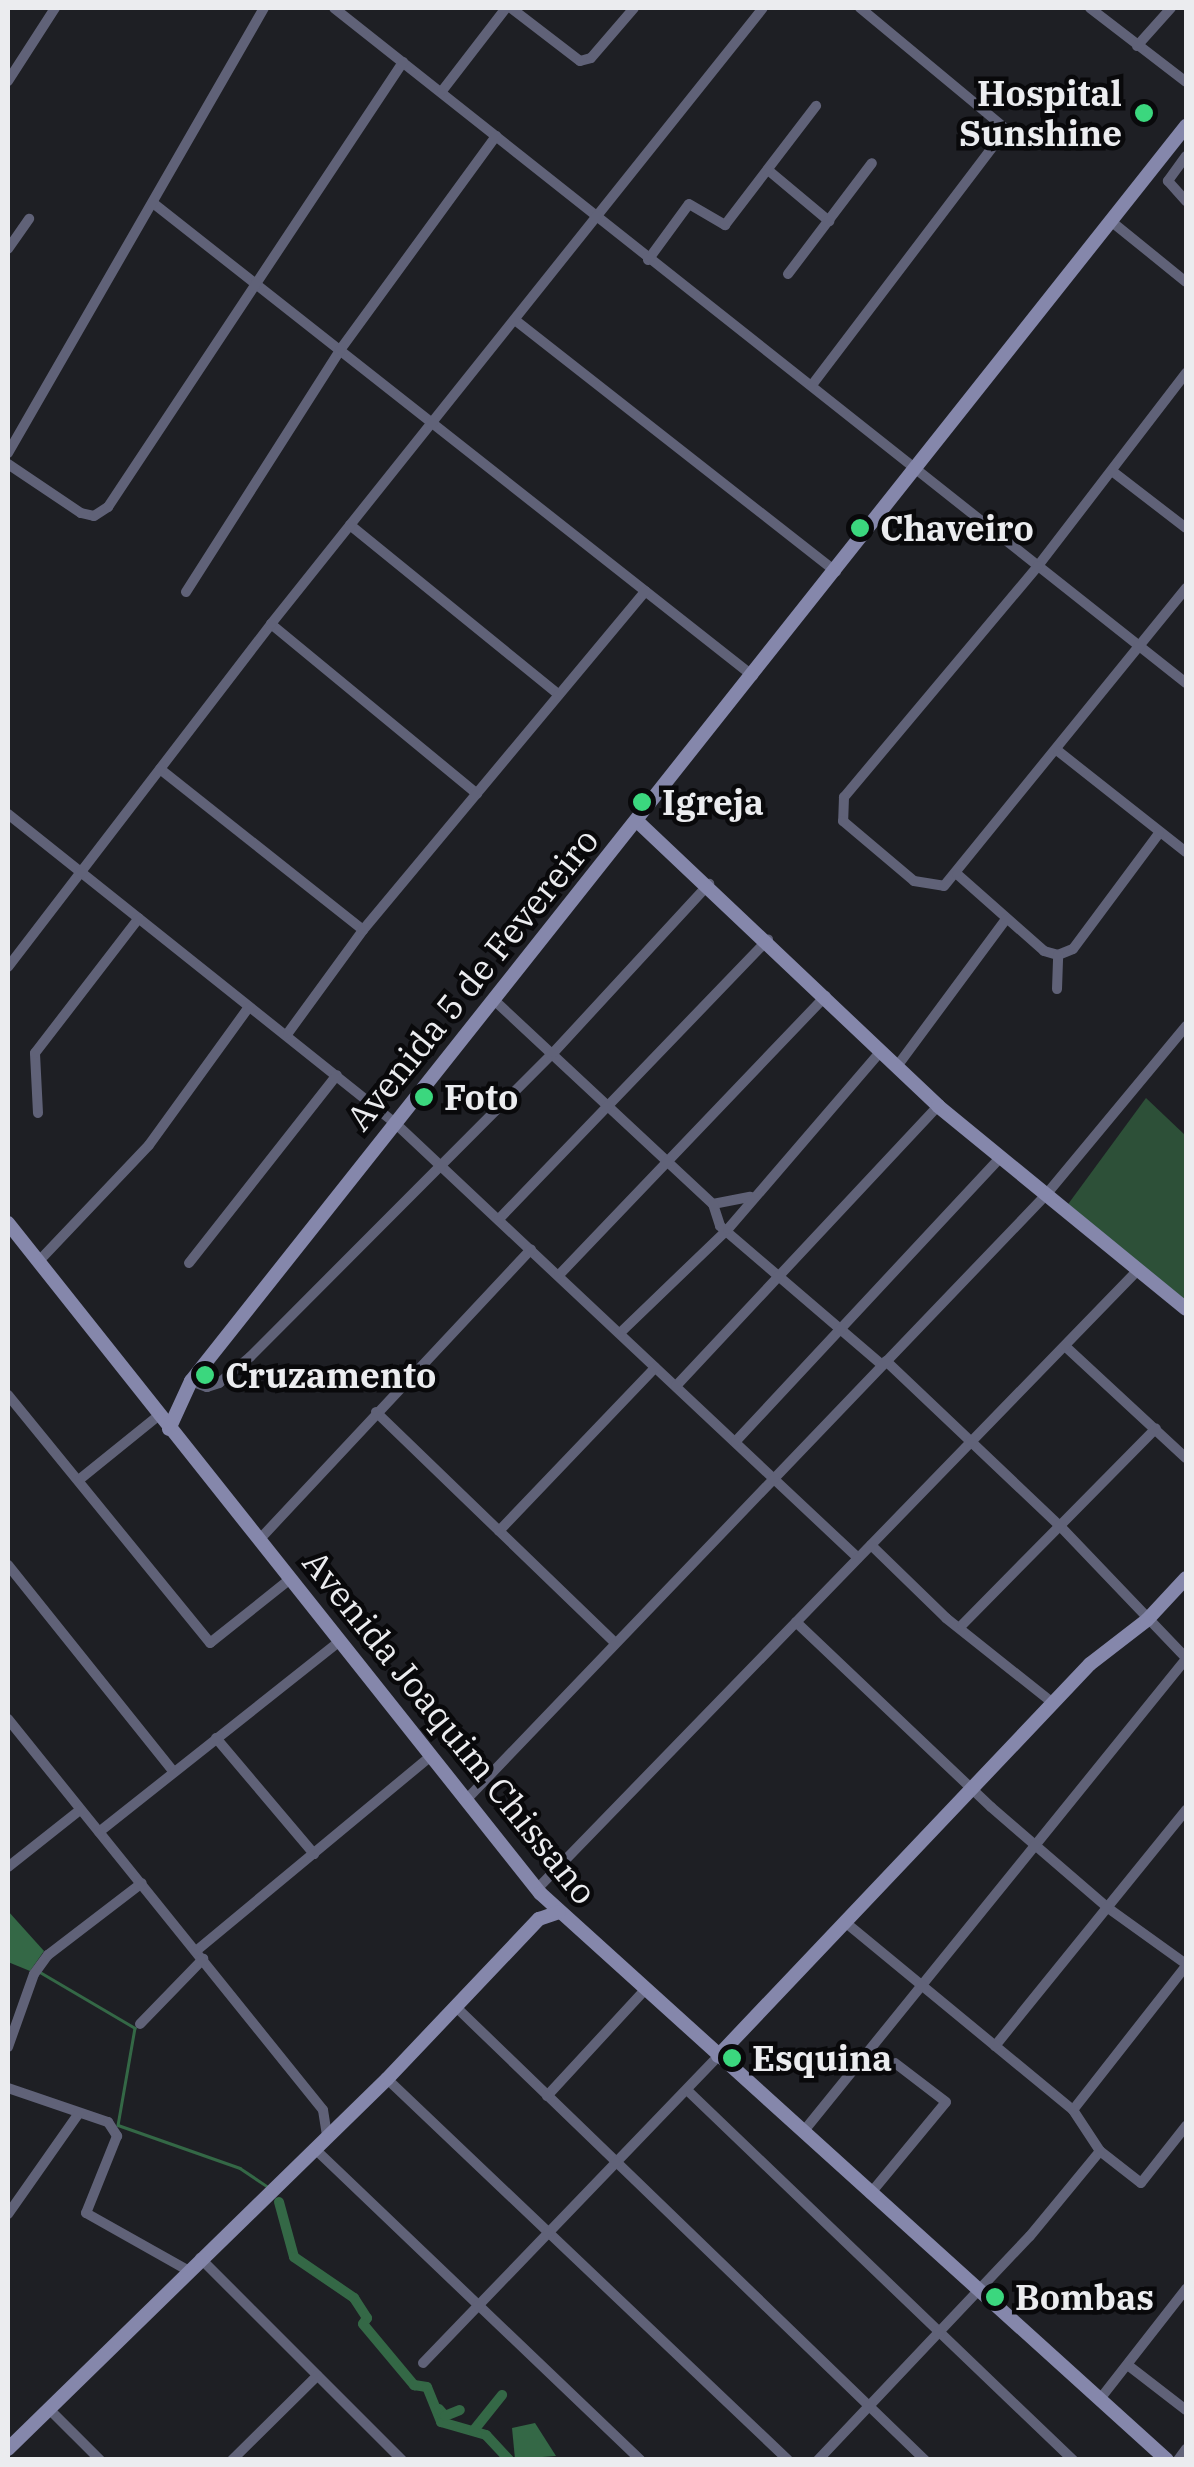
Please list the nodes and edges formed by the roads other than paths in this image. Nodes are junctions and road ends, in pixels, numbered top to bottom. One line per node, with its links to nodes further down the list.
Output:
1 (55, 8): 12 (street)
2 (264, 8): 22 (street)
3 (334, 8): 11 (street)
4 (508, 8): 5 (street); 14 (street)
5 (634, 8)
6 (763, 8): 23 (street)
7 (860, 8): 35 (street)
8 (1090, 8): 10 (street)
9 (1170, 8): 10 (street)
10 (1138, 46): 13 (street)
11 (403, 62): 14 (street); 31 (street)
12 (8, 81)
13 (1186, 82)
14 (442, 91): 17 (street)
15 (816, 106): 20 (street)
16 (1186, 126): 26 (street, Avenida 5 de Fevereiro)
17 (496, 136): 23 (street); 33 (street)
18 (1186, 156): 21 (street)
19 (872, 163): 25 (street)
20 (768, 170): 25 (street); 28 (street)
21 (1186, 201)
22 (153, 203): 31 (street); 37 (street)
23 (598, 216): 28 (street); 32 (street)
24 (29, 219): 27 (street)
25 (829, 221): 29 (street)
26 (1112, 222): 30 (street); 39 (street, Avenida 5 de Fevereiro)
27 (8, 249)
28 (648, 260): 35 (street)
29 (788, 274)
30 (1186, 282)
31 (256, 283): 33 (street); 38 (street)
32 (515, 320): 36 (street); 44 (street)
33 (340, 350): 36 (street); 46 (street)
34 (1186, 373): 40 (street)
35 (812, 385): 39 (street)
36 (434, 422): 41 (street); 47 (street)
37 (8, 454)
38 (8, 464)
39 (917, 470): 43 (street); 44 (street, Avenida 5 de Fevereiro)
40 (1112, 471): 42 (street); 43 (street)
41 (350, 525): 48 (street); 52 (street)
42 (1186, 528)
43 (1038, 566): 49 (street); 61 (street)
44 (836, 572): 50 (street, Avenida 5 de Fevereiro)
45 (1186, 588): 49 (street)
46 (186, 592)
47 (645, 592): 50 (street); 52 (street)
48 (271, 624): 54 (street); 55 (street)
49 (1140, 646): 51 (street); 53 (street)
50 (753, 676): 57 (street, Avenida 5 de Fevereiro)
51 (1186, 682)
52 (559, 695): 55 (street)
53 (1058, 751): 58 (street); 61 (street)
54 (160, 768): 60 (street); 65 (street)
55 (476, 794): 65 (street)
56 (8, 814): 60 (street)
57 (638, 821): 62 (street); 71 (street, Avenida 5 de Fevereiro)
58 (1160, 833): 59 (street); 67 (street)
59 (1186, 852)
60 (84, 874): 63 (street); 68 (street)
61 (956, 874): 64 (street)
62 (710, 883): 66 (street); 76 (street)
63 (140, 918): 72 (street); 81 (street)
64 (1006, 919): 67 (street); 77 (street)
65 (364, 930): 74 (street)
66 (768, 939): 70 (street); 80 (street)
67 (1058, 955): 69 (street)
68 (8, 967)
69 (1057, 989)
70 (826, 996): 75 (street); 84 (street)
71 (494, 1000): 76 (street); 82 (street, Avenida 5 de Fevereiro)
72 (249, 1007): 74 (street); 93 (street)
73 (1186, 1026): 86 (street)
74 (288, 1033): 78 (street)
75 (881, 1050): 77 (street); 87 (street)
76 (554, 1052): 80 (street); 85 (street)
77 (898, 1065): 79 (street)
78 (337, 1074): 82 (street); 94 (street)
79 (938, 1106): 83 (street); 96 (street)
80 (610, 1108): 84 (street); 89 (street)
81 (38, 1113)
82 (395, 1124): 85 (street); 104 (street, Avenida 5 de Fevereiro)
83 (1001, 1157): 86 (street); 99 (street)
84 (670, 1160): 88 (street); 97 (street)
85 (440, 1166): 89 (street); 104 (street)
86 (1045, 1196): 95 (street); 102 (street)
87 (750, 1197): 88 (street); 91 (street)
88 (713, 1204): 91 (street)
89 (499, 1220): 92 (street)
90 (8, 1224): 93 (street, Avenida Joaquim Chissano)
91 (728, 1230): 96 (street); 100 (street)
92 (531, 1249): 97 (street); 108 (street)
93 (38, 1262): 107 (street, Avenida Joaquim Chissano)
94 (189, 1263)
95 (1136, 1272): 98 (street); 101 (street)
96 (782, 1274): 99 (street); 105 (street)
97 (559, 1275): 100 (street)
98 (1186, 1309)
99 (843, 1327): 102 (street); 111 (street)
100 (620, 1332): 103 (street)
101 (1066, 1346): 110 (street); 112 (street)
102 (884, 1363): 112 (street); 114 (street)
103 (656, 1368): 105 (street); 117 (street)
104 (190, 1383): 107 (street); 109 (street)
105 (676, 1386): 111 (street)
106 (8, 1395): 115 (street)
107 (154, 1409): 109 (street, Avenida Joaquim Chissano); 115 (street)
108 (376, 1412): 117 (street); 118 (street)
109 (169, 1428): 118 (street, Avenida Joaquim Chissano)
110 (1156, 1428): 113 (street); 116 (street)
111 (736, 1441): 114 (street)
112 (972, 1444): 116 (street); 119 (street)
113 (1186, 1458)
114 (774, 1475): 120 (street); 128 (street)
115 (80, 1479): 123 (street)
116 (1059, 1524): 124 (street); 126 (street)
117 (499, 1531): 128 (street)
118 (259, 1540): 123 (street, Avenida Joaquim Chissano)
119 (871, 1545): 120 (street); 126 (street)
120 (858, 1558): 125 (street)
121 (8, 1564): 136 (street)
122 (1186, 1578): 124 (street)
123 (288, 1580): 127 (street, Avenida Joaquim Chissano)
124 (1147, 1620): 129 (street); 130 (street)
125 (796, 1622): 137 (street); 146 (street)
126 (962, 1626): 130 (street)
127 (339, 1642): 133 (street); 135 (street, Avenida Joaquim Chissano)
128 (614, 1642): 138 (street)
129 (1186, 1658): 142 (street)
130 (1054, 1704): 137 (street)
131 (8, 1720): 132 (street)
132 (18, 1733): 134 (street); 139 (street)
133 (216, 1738): 136 (street); 143 (street)
134 (8, 1740)
135 (430, 1757): 138 (street, Avenida Joaquim Chissano); 143 (street)
136 (174, 1772): 141 (street)
137 (975, 1786): 142 (street); 149 (street)
138 (464, 1800): 146 (street, Avenida Joaquim Chissano)
139 (80, 1810): 141 (street); 144 (street)
140 (1186, 1810): 147 (street)
141 (98, 1832): 145 (street)
142 (1034, 1844): 147 (street); 153 (street)
143 (314, 1854): 150 (street)
144 (8, 1866)
145 (142, 1883): 150 (street); 158 (street)
146 (539, 1891): 148 (street, Avenida Joaquim Chissano); 152 (street)
147 (1108, 1908): 151 (street); 157 (street)
148 (558, 1912): 152 (street); 154 (street, Avenida Joaquim Chissano)
149 (847, 1924): 153 (street); 159 (street)
150 (200, 1955): 156 (street); 165 (street)
151 (1186, 1965): 166 (street)
152 (493, 1970): 155 (street)
153 (922, 1986): 157 (street); 170 (street)
154 (644, 1991): 159 (street, Avenida Joaquim Chissano); 164 (street)
155 (456, 2008): 161 (street); 164 (street)
156 (140, 2024)
157 (994, 2046): 166 (street)
158 (8, 2047)
159 (718, 2056): 163 (street); 170 (street, Avenida Joaquim Chissano)
160 (895, 2063): 174 (street)
161 (387, 2079): 168 (street); 176 (street)
162 (8, 2088): 167 (street)
163 (687, 2090): 173 (street); 182 (street)
164 (547, 2096): 173 (street)
165 (323, 2110): 168 (street); 171 (street)
166 (1073, 2110): 172 (street)
167 (78, 2113): 175 (street); 178 (street)
168 (352, 2113): 171 (street)
169 (1186, 2126): 172 (street)
170 (803, 2132): 174 (street, Avenida Joaquim Chissano)
171 (321, 2143): 177 (street); 181 (street)
172 (1100, 2152): 179 (street)
173 (619, 2163): 176 (street); 187 (street)
174 (870, 2194): 179 (street, Avenida Joaquim Chissano)
175 (8, 2214)
176 (552, 2235): 181 (street); 196 (street)
177 (200, 2258): 178 (street); 185 (street)
178 (187, 2270): 188 (street)
179 (978, 2289): 182 (street); 186 (street, Avenida Joaquim Chissano)
180 (1186, 2290): 184 (street)
181 (479, 2305): 183 (street); 195 (street)
182 (939, 2332): 187 (street); 199 (street)
183 (422, 2363)
184 (1130, 2366): 186 (street); 189 (street)
185 (317, 2376): 193 (street); 194 (street)
186 (1100, 2399): 200 (street, Avenida Joaquim Chissano)
187 (869, 2405): 197 (street); 198 (street)
188 (48, 2408): 190 (street); 192 (street)
189 (1186, 2410)
190 (8, 2449)
191 (1186, 2449): 201 (street)
192 (100, 2460)
193 (232, 2460)
194 (402, 2460)
195 (640, 2460)
196 (788, 2460)
197 (818, 2460)
198 (925, 2460)
199 (1073, 2460)
200 (1167, 2460)
201 (1178, 2460)

